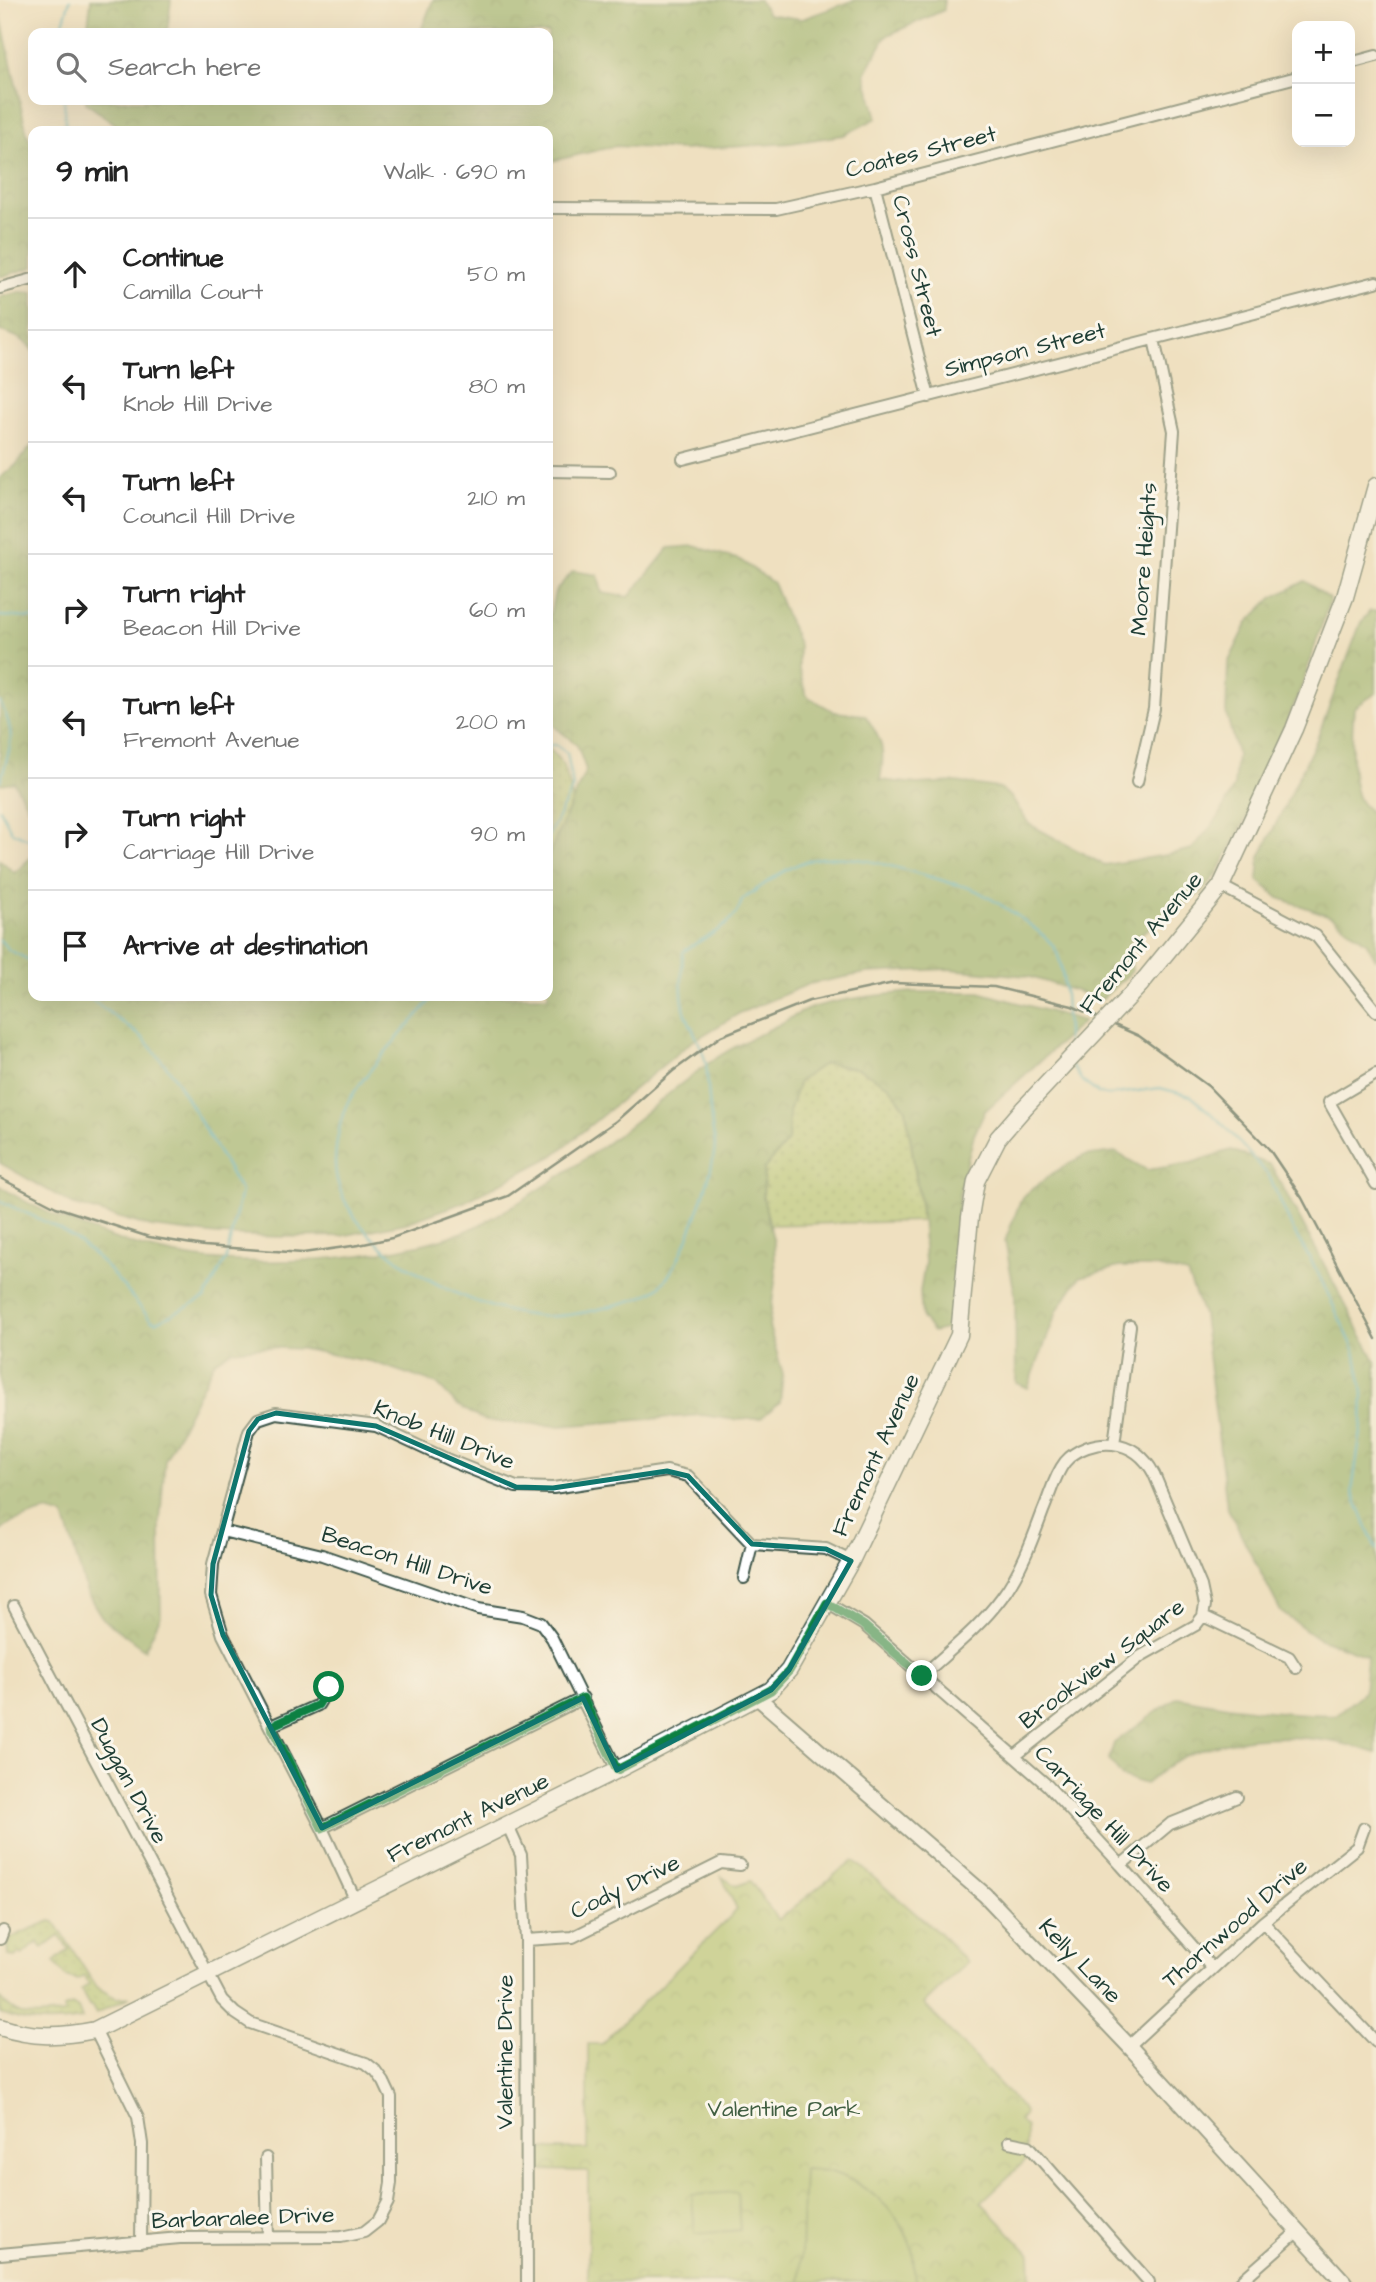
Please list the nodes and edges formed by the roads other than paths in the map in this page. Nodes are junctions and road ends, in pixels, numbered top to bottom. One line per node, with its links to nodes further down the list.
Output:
1 (1376, 56): 2 (street)
2 (1355, 62)
3 (1292, 78): 4 (street, Coates Street)
4 (875, 187): 5 (street, Coates Street); 10 (street, Cross Street)
5 (553, 208)
6 (28, 280): 8 (street)
7 (1376, 282): 9 (street, Simpson Street)
8 (0, 288)
9 (1154, 339): 10 (street, Simpson Street); 15 (street, Moore Heights)
10 (929, 397): 11 (street, Simpson Street)
11 (683, 459)
12 (553, 471): 13 (street)
13 (610, 472)
14 (1376, 486): 16 (main road, Fremont Avenue)
15 (1137, 782)
16 (1221, 886): 17 (street); 24 (main road, Fremont Avenue, bridge)
17 (1376, 1011)
18 (1376, 1074): 19 (street)
19 (1376, 1184)
20 (1130, 1326): 21 (street)
21 (1114, 1444): 28 (street, Brookview Square); 30 (street)
22 (222, 1531): 23 (street, Knob Hill Drive); 32 (street, Beacon Hill Drive); 34 (street, Knob Hill Drive)
23 (752, 1544): 24 (street); 25 (street)
24 (851, 1561): 26 (main road, Fremont Avenue)
25 (744, 1578)
26 (827, 1603): 30 (street, Carriage Hill Drive); 33 (main road, Fremont Avenue)
27 (14, 1606): 47 (street, Duggan Drive)
28 (1203, 1616): 29 (street); 35 (street, Brookview Square)
29 (1296, 1668)
30 (922, 1676): 35 (street, Carriage Hill Drive)
31 (329, 1687): 34 (street)
32 (583, 1698): 36 (street, Beacon Hill Drive); 39 (street)
33 (757, 1698): 36 (main road, Fremont Avenue); 51 (street, Kelly Lane)
34 (271, 1726): 39 (street, Knob Hill Drive)
35 (1015, 1756): 42 (street, Carriage Hill Drive)
36 (617, 1770): 38 (main road, Fremont Avenue)
37 (1237, 1797): 42 (street)
38 (507, 1824): 43 (main road, Fremont Avenue); 45 (street, Valentine Drive)
39 (322, 1828): 43 (street, Knob Hill Drive)
40 (1364, 1828): 44 (street, Thornwood Drive)
41 (740, 1865): 45 (street, Cody Drive)
42 (1121, 1865): 46 (street, Carriage Hill Drive)
43 (355, 1899): 47 (main road, Fremont Avenue)
44 (1263, 1922): 46 (street, Thornwood Drive); 50 (street)
45 (526, 1940): 58 (street, Valentine Drive)
46 (1212, 1968): 51 (street, Thornwood Drive)
47 (207, 1975): 49 (main road, Fremont Avenue); 55 (street, Barbaralee Drive)
48 (0, 2027): 49 (main road, Fremont Avenue)
49 (95, 2030): 56 (street)
50 (1376, 2042)
51 (1129, 2046): 54 (street, Kelly Lane)
52 (1009, 2142): 59 (street)
53 (266, 2158): 55 (street)
54 (1298, 2231): 60 (street); 61 (street, Kelly Lane)
55 (268, 2238): 56 (street, Barbaralee Drive)
56 (141, 2242): 57 (street, Barbaralee Drive)
57 (0, 2254)
58 (527, 2282)
59 (1149, 2282)
60 (1240, 2282)
61 (1344, 2282)

